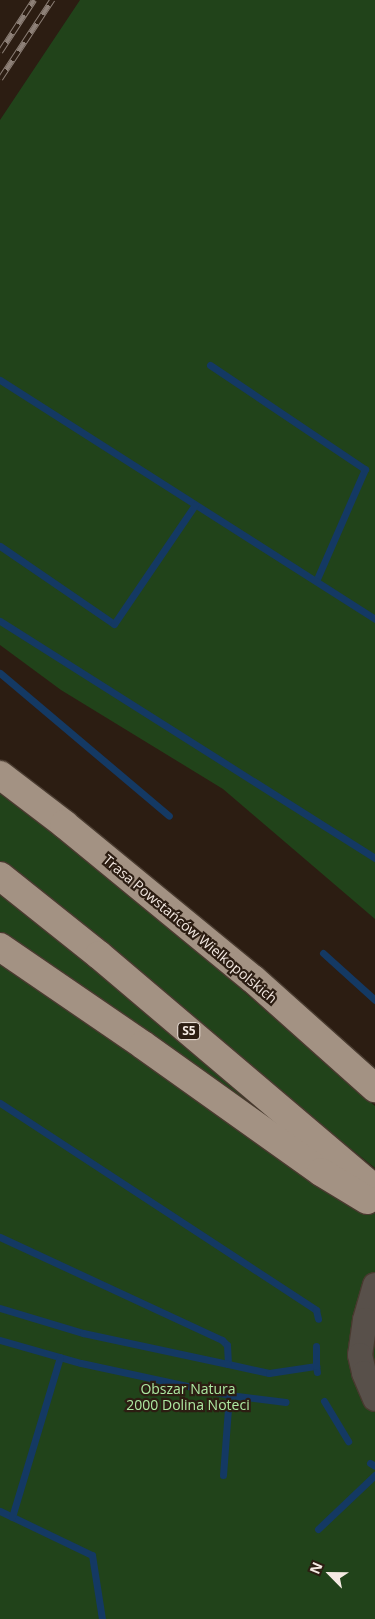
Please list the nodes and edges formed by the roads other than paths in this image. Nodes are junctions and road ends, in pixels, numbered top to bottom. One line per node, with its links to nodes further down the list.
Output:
1 (0, 775): 4 (highway, Trasa Powstańców Wielkopolskich)
2 (0, 876): 5 (highway, S5)
3 (0, 947): 6 (highway)
4 (375, 1088)
5 (375, 1189)
6 (375, 1205)
7 (375, 1285): 8 (street)
8 (375, 1399)

